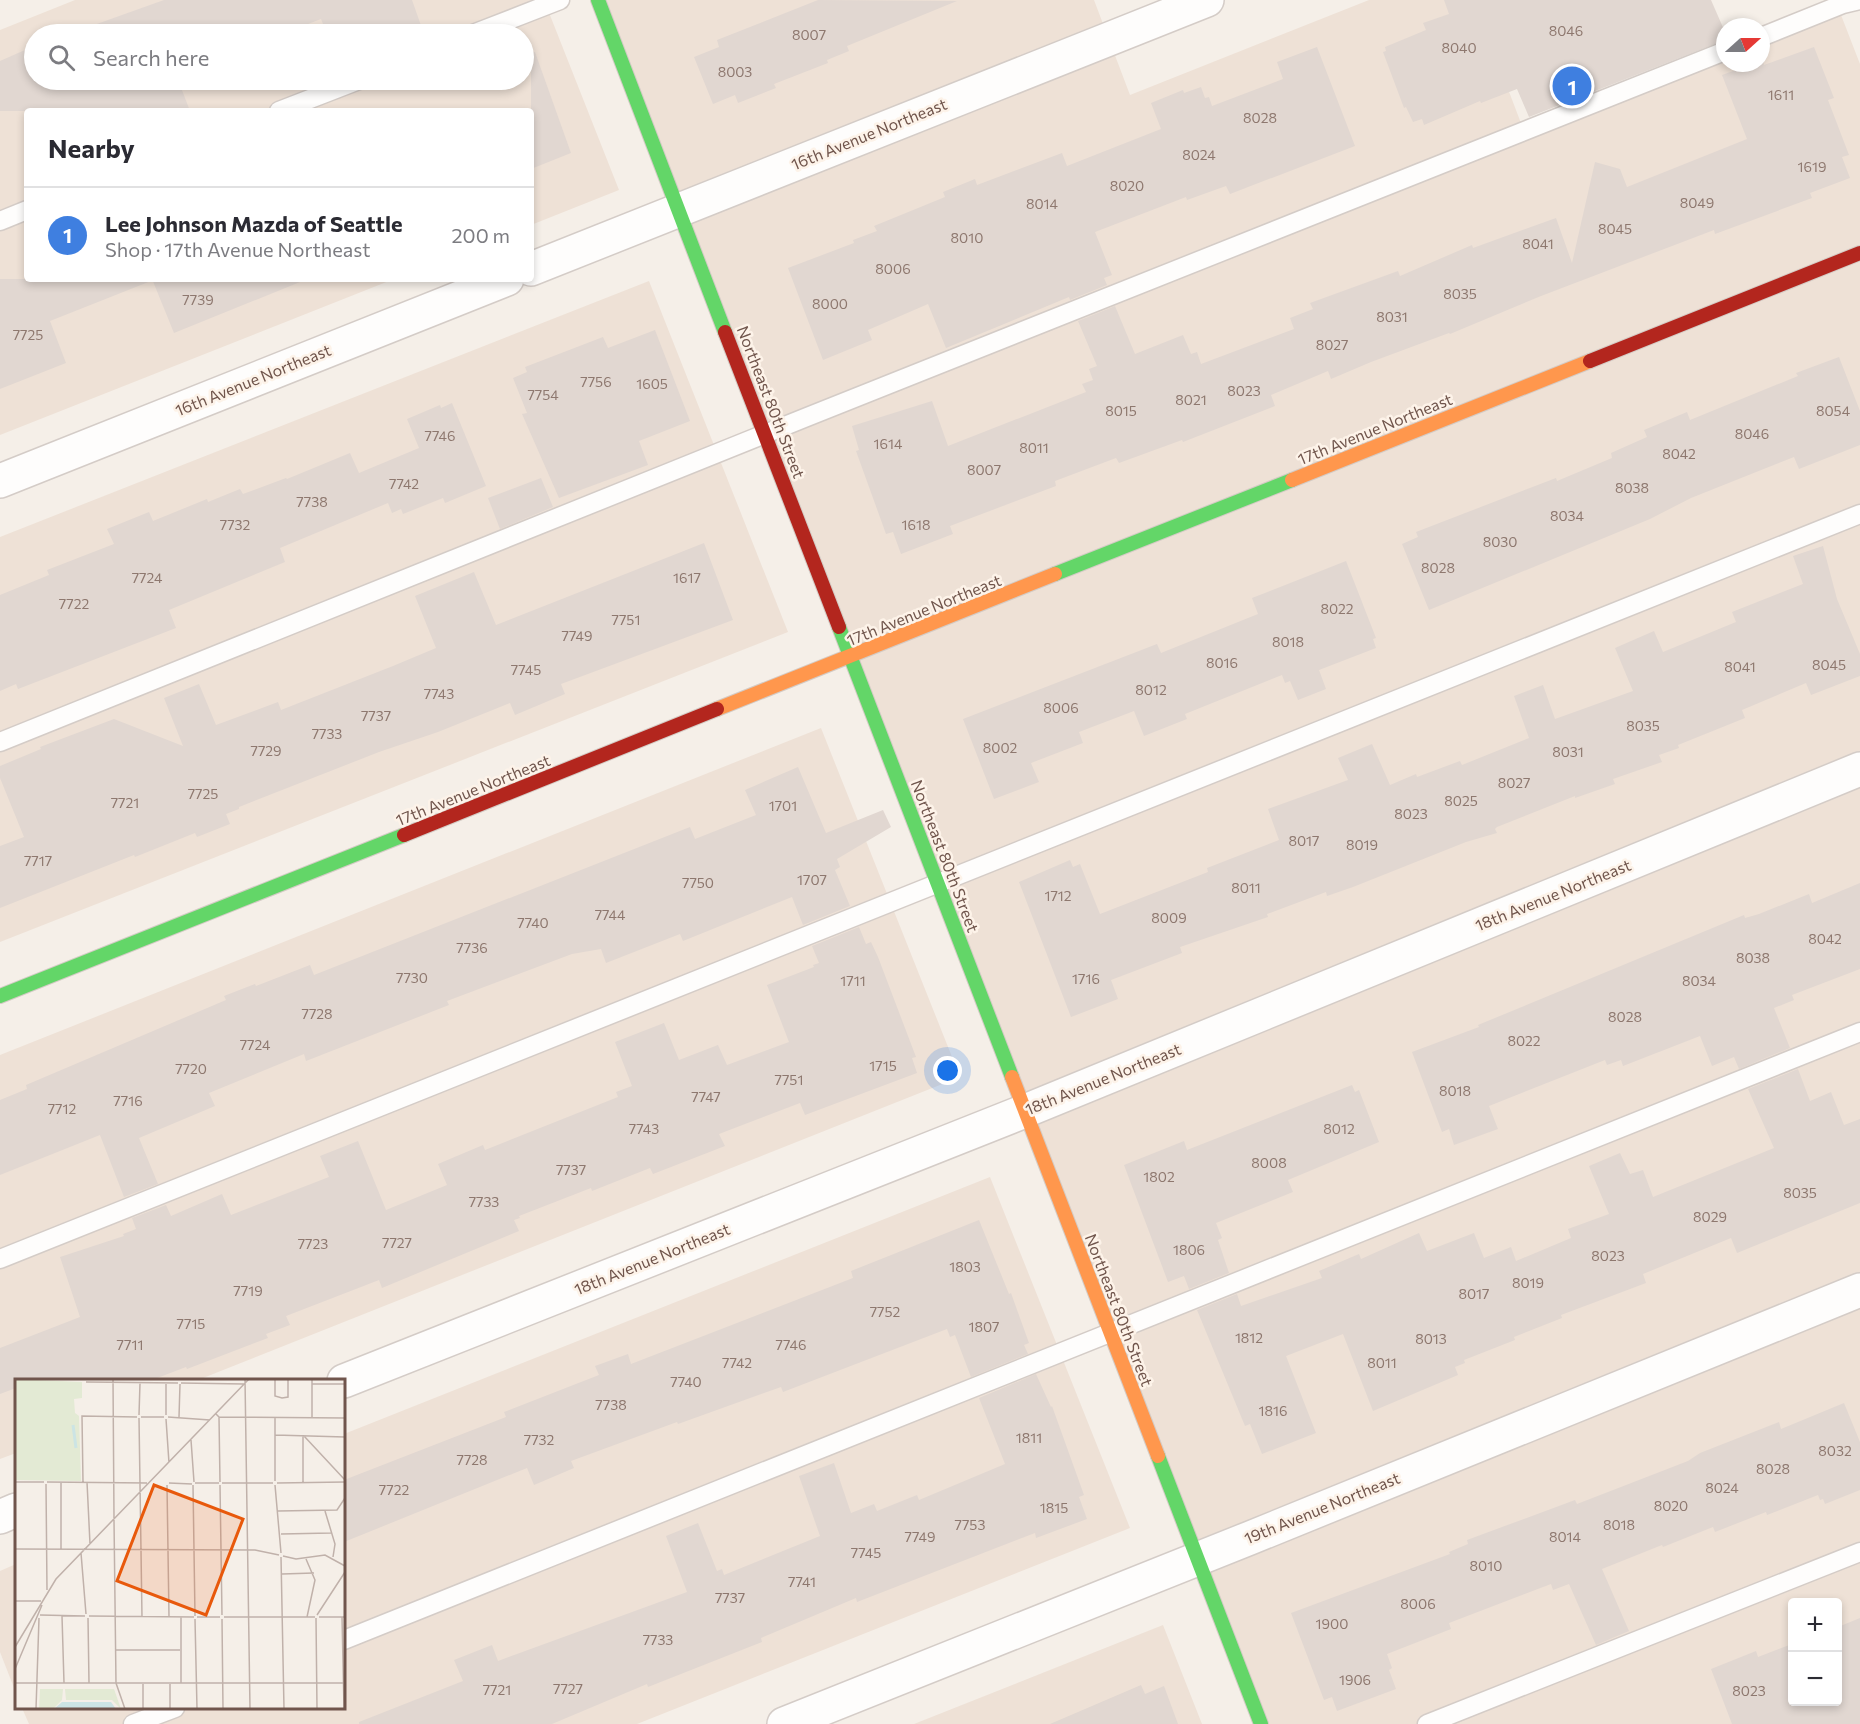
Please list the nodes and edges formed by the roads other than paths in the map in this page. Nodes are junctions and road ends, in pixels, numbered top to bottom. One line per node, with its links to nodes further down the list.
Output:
1 (560, 0): 5 (lane)
2 (598, 0): 10 (street, Northeast 80th Street)
3 (1207, 0): 10 (street, 16th Avenue Northeast)
4 (1860, 0): 6 (lane)
5 (499, 24)
6 (1770, 33)
7 (1716, 55): 16 (lane)
8 (333, 90): 9 (lane)
9 (287, 108)
10 (680, 210): 14 (street, 16th Avenue Northeast); 16 (street, Northeast 80th Street)
11 (24, 211): 12 (lane)
12 (0, 221)
13 (1860, 253): 19 (street, 17th Avenue Northeast)
14 (534, 268)
15 (499, 282): 17 (street, 16th Avenue Northeast)
16 (766, 434): 19 (street, Northeast 80th Street); 20 (lane)
17 (0, 481)
18 (1860, 514): 22 (lane)
19 (851, 656): 22 (street, Northeast 80th Street); 23 (street, 17th Avenue Northeast)
20 (0, 742)
21 (1860, 769): 25 (street, 18th Avenue Northeast)
22 (938, 884): 25 (street, Northeast 80th Street); 26 (lane)
23 (0, 996)
24 (1860, 1032): 28 (lane)
25 (1025, 1111): 28 (street, Northeast 80th Street); 29 (street, 18th Avenue Northeast)
26 (0, 1259)
27 (1860, 1290): 33 (street, 19th Avenue Northeast)
28 (1111, 1334): 33 (street, Northeast 80th Street); 34 (lane)
29 (345, 1381)
30 (15, 1510): 31 (street)
31 (0, 1517)
32 (1860, 1552): 39 (lane)
33 (1197, 1559): 37 (street, 19th Avenue Northeast); 38 (street, Northeast 80th Street)
34 (345, 1640)
35 (170, 1709): 36 (lane)
36 (133, 1724)
37 (784, 1724)
38 (1261, 1724)
39 (1427, 1724)

